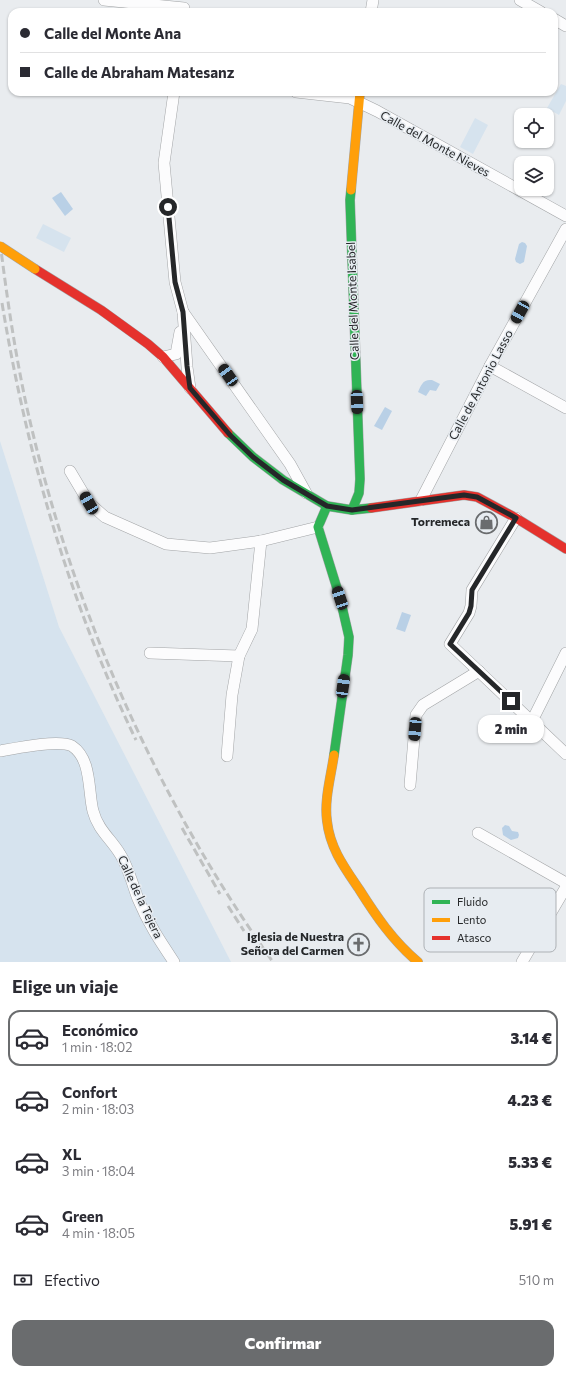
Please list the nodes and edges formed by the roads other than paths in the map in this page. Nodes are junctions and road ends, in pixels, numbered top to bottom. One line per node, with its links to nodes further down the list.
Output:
1 (104, 0): 3 (street)
2 (520, 0): 4 (street)
3 (185, 7)
4 (534, 8)
5 (173, 96): 11 (street)
6 (332, 96): 7 (street, Calle del Monte Nieves)
7 (360, 97): 8 (street, Calle del Monte Nieves); 20 (street, Calle del Monte Isabel)
8 (566, 216)
9 (566, 229): 13 (street, Calle de Antonio Lasso)
10 (0, 246): 12 (street, bridge)
11 (183, 312): 12 (street); 14 (street); 17 (street)
12 (163, 357): 14 (street)
13 (490, 366): 15 (street); 18 (street, Calle de Antonio Lasso)
14 (190, 388): 17 (street)
15 (566, 408)
16 (70, 471): 23 (street)
17 (307, 495): 19 (street)
18 (421, 500): 20 (street); 21 (street)
19 (327, 506): 20 (street); 22 (street)
20 (352, 510)
21 (516, 518): 24 (street); 28 (street)
22 (318, 527): 23 (street); 40 (street)
23 (261, 541): 27 (street)
24 (566, 549)
25 (150, 653): 27 (street)
26 (566, 654): 29 (street)
27 (239, 656): 32 (street)
28 (479, 671): 29 (street); 33 (street)
29 (532, 721): 31 (street)
30 (0, 751): 39 (street, Calle de la Tejera)
31 (566, 754)
32 (227, 756)
33 (410, 785)
34 (478, 833): 35 (street)
35 (566, 883)
36 (566, 887): 37 (street)
37 (556, 904)
38 (528, 952): 41 (street)
39 (174, 962)
40 (418, 962)
41 (522, 962)

